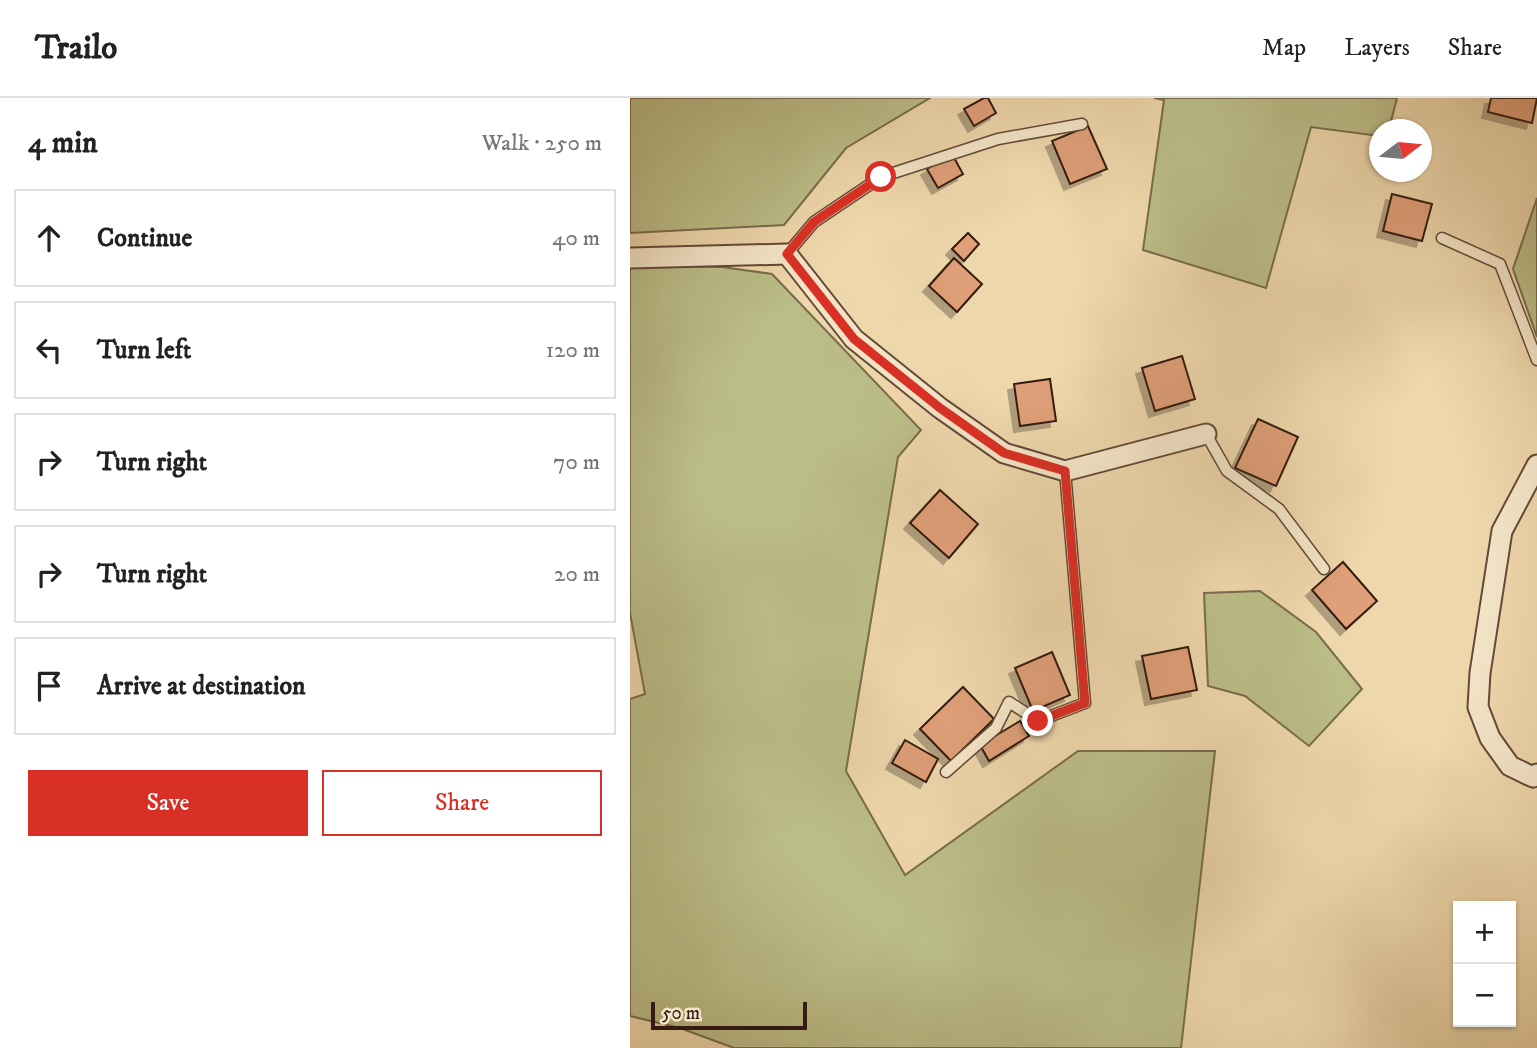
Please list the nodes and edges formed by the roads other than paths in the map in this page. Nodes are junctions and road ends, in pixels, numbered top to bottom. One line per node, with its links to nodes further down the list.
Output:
1 (1082, 124): 3 (lane)
2 (1442, 238): 5 (lane)
3 (787, 254): 4 (street); 8 (street)
4 (630, 258)
5 (1537, 360)
6 (1206, 433): 8 (street); 9 (lane)
7 (1537, 465): 11 (street)
8 (1065, 471): 10 (lane)
9 (1324, 569)
10 (946, 772)
11 (1537, 774)

